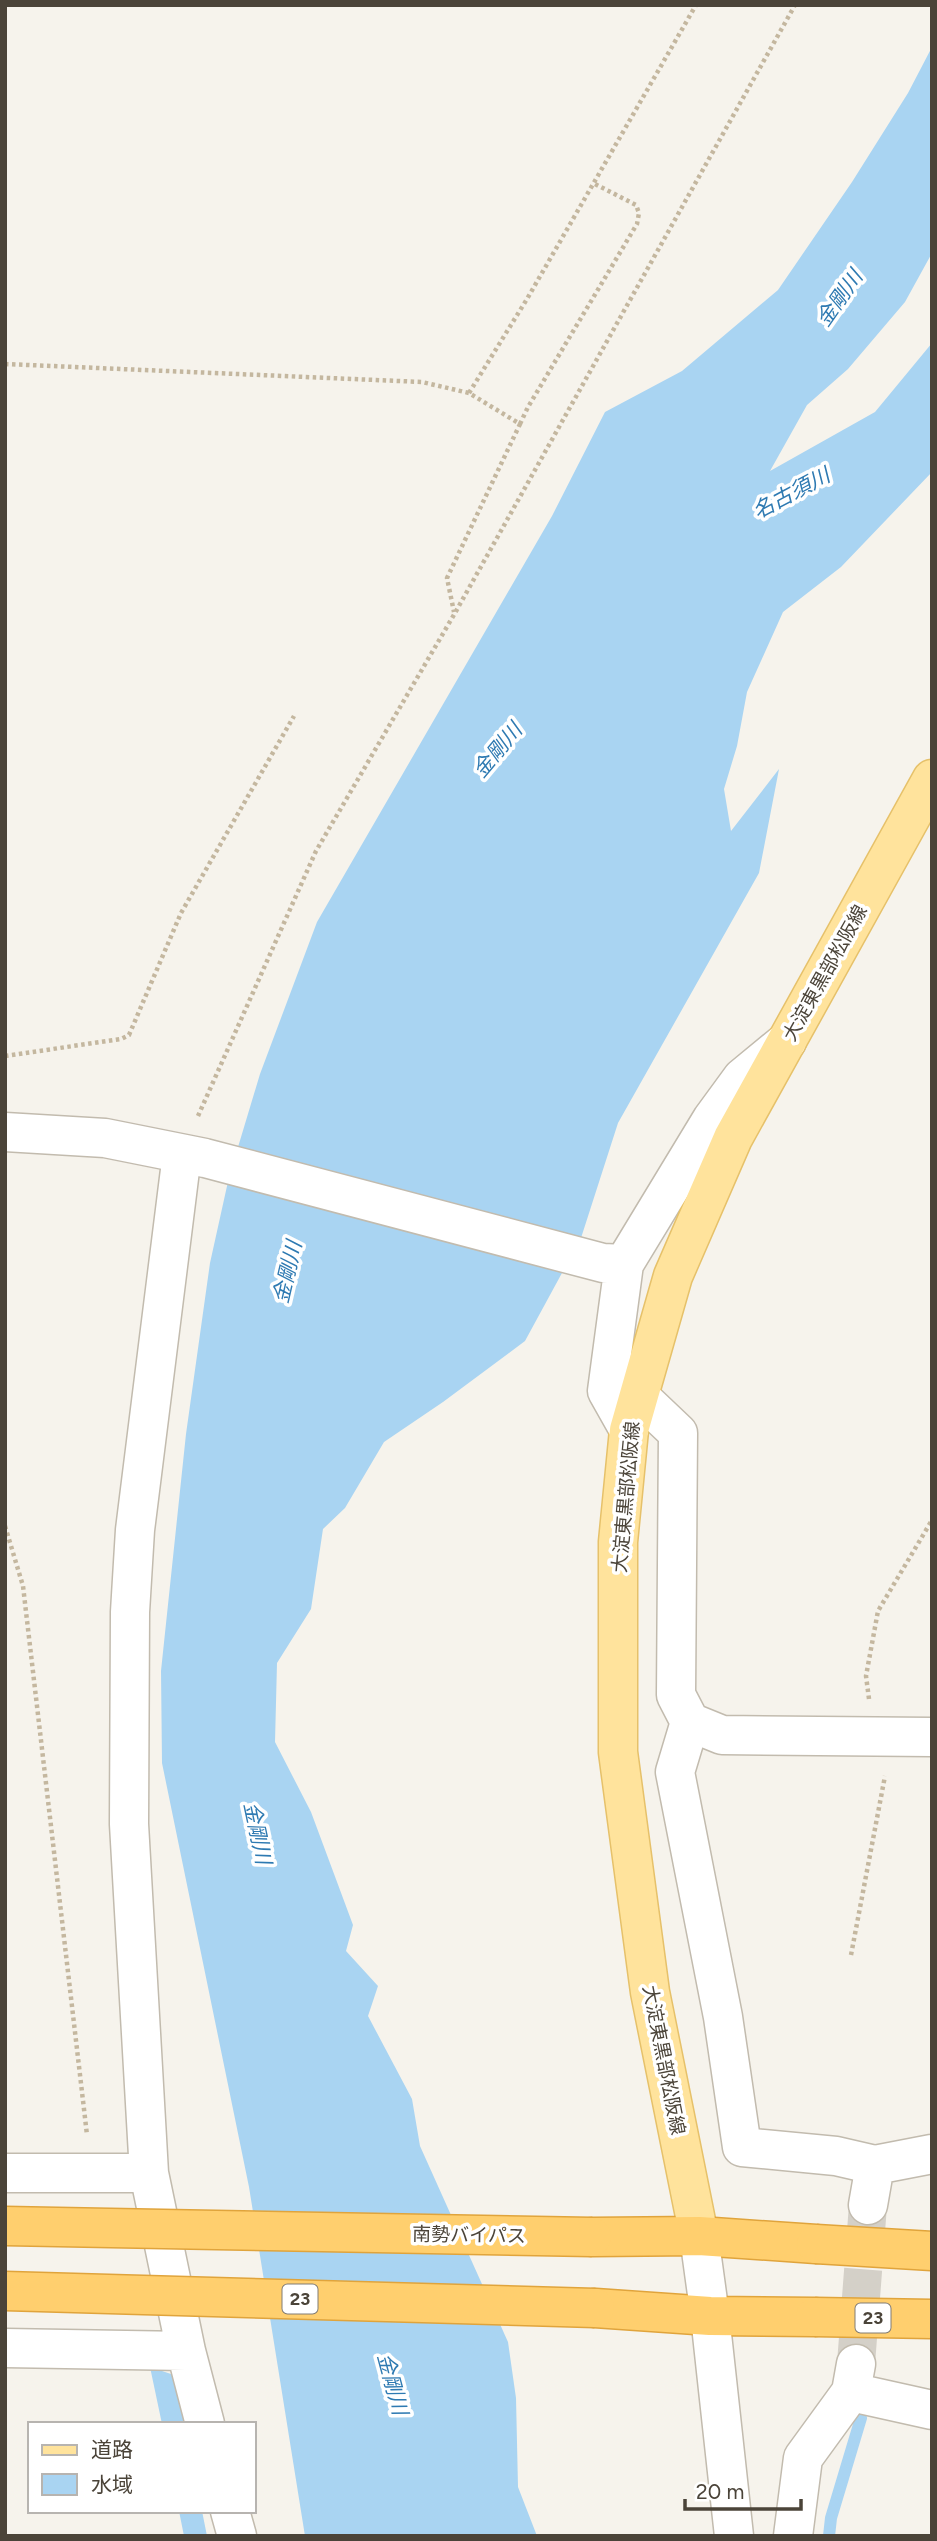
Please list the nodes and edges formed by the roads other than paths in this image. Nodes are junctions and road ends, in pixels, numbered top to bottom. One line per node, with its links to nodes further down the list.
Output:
1 (932, 779): 2 (main road, 大淀東黒部松阪線)
2 (923, 814): 3 (main road, 大淀東黒部松阪線)
3 (787, 1041): 6 (street); 7 (main road, 大淀東黒部松阪線)
4 (5, 1132): 5 (street)
5 (193, 1156): 6 (street); 13 (street)
6 (613, 1264): 7 (street)
7 (633, 1412): 8 (street); 16 (main road, 大淀東黒部松阪線)
8 (690, 1723): 9 (street); 11 (street)
9 (932, 1737)
10 (932, 2154): 11 (street)
11 (876, 2165): 14 (street)
12 (5, 2173): 13 (street)
13 (149, 2174): 22 (street)
14 (868, 2205)
15 (5, 2226): 16 (highway, 南勢バイパス, bridge)
16 (699, 2236): 17 (highway, 南勢バイパス, bridge); 19 (street)
17 (932, 2251)
18 (5, 2291): 19 (highway, 23, bridge)
19 (710, 2316): 20 (highway, 23, bridge); 27 (street)
20 (932, 2319)
21 (5, 2348): 22 (street)
22 (186, 2351): 24 (street)
23 (932, 2410): 28 (street)
24 (204, 2422)
25 (231, 2513): 26 (street)
26 (237, 2536)
27 (734, 2536)
28 (793, 2536)

